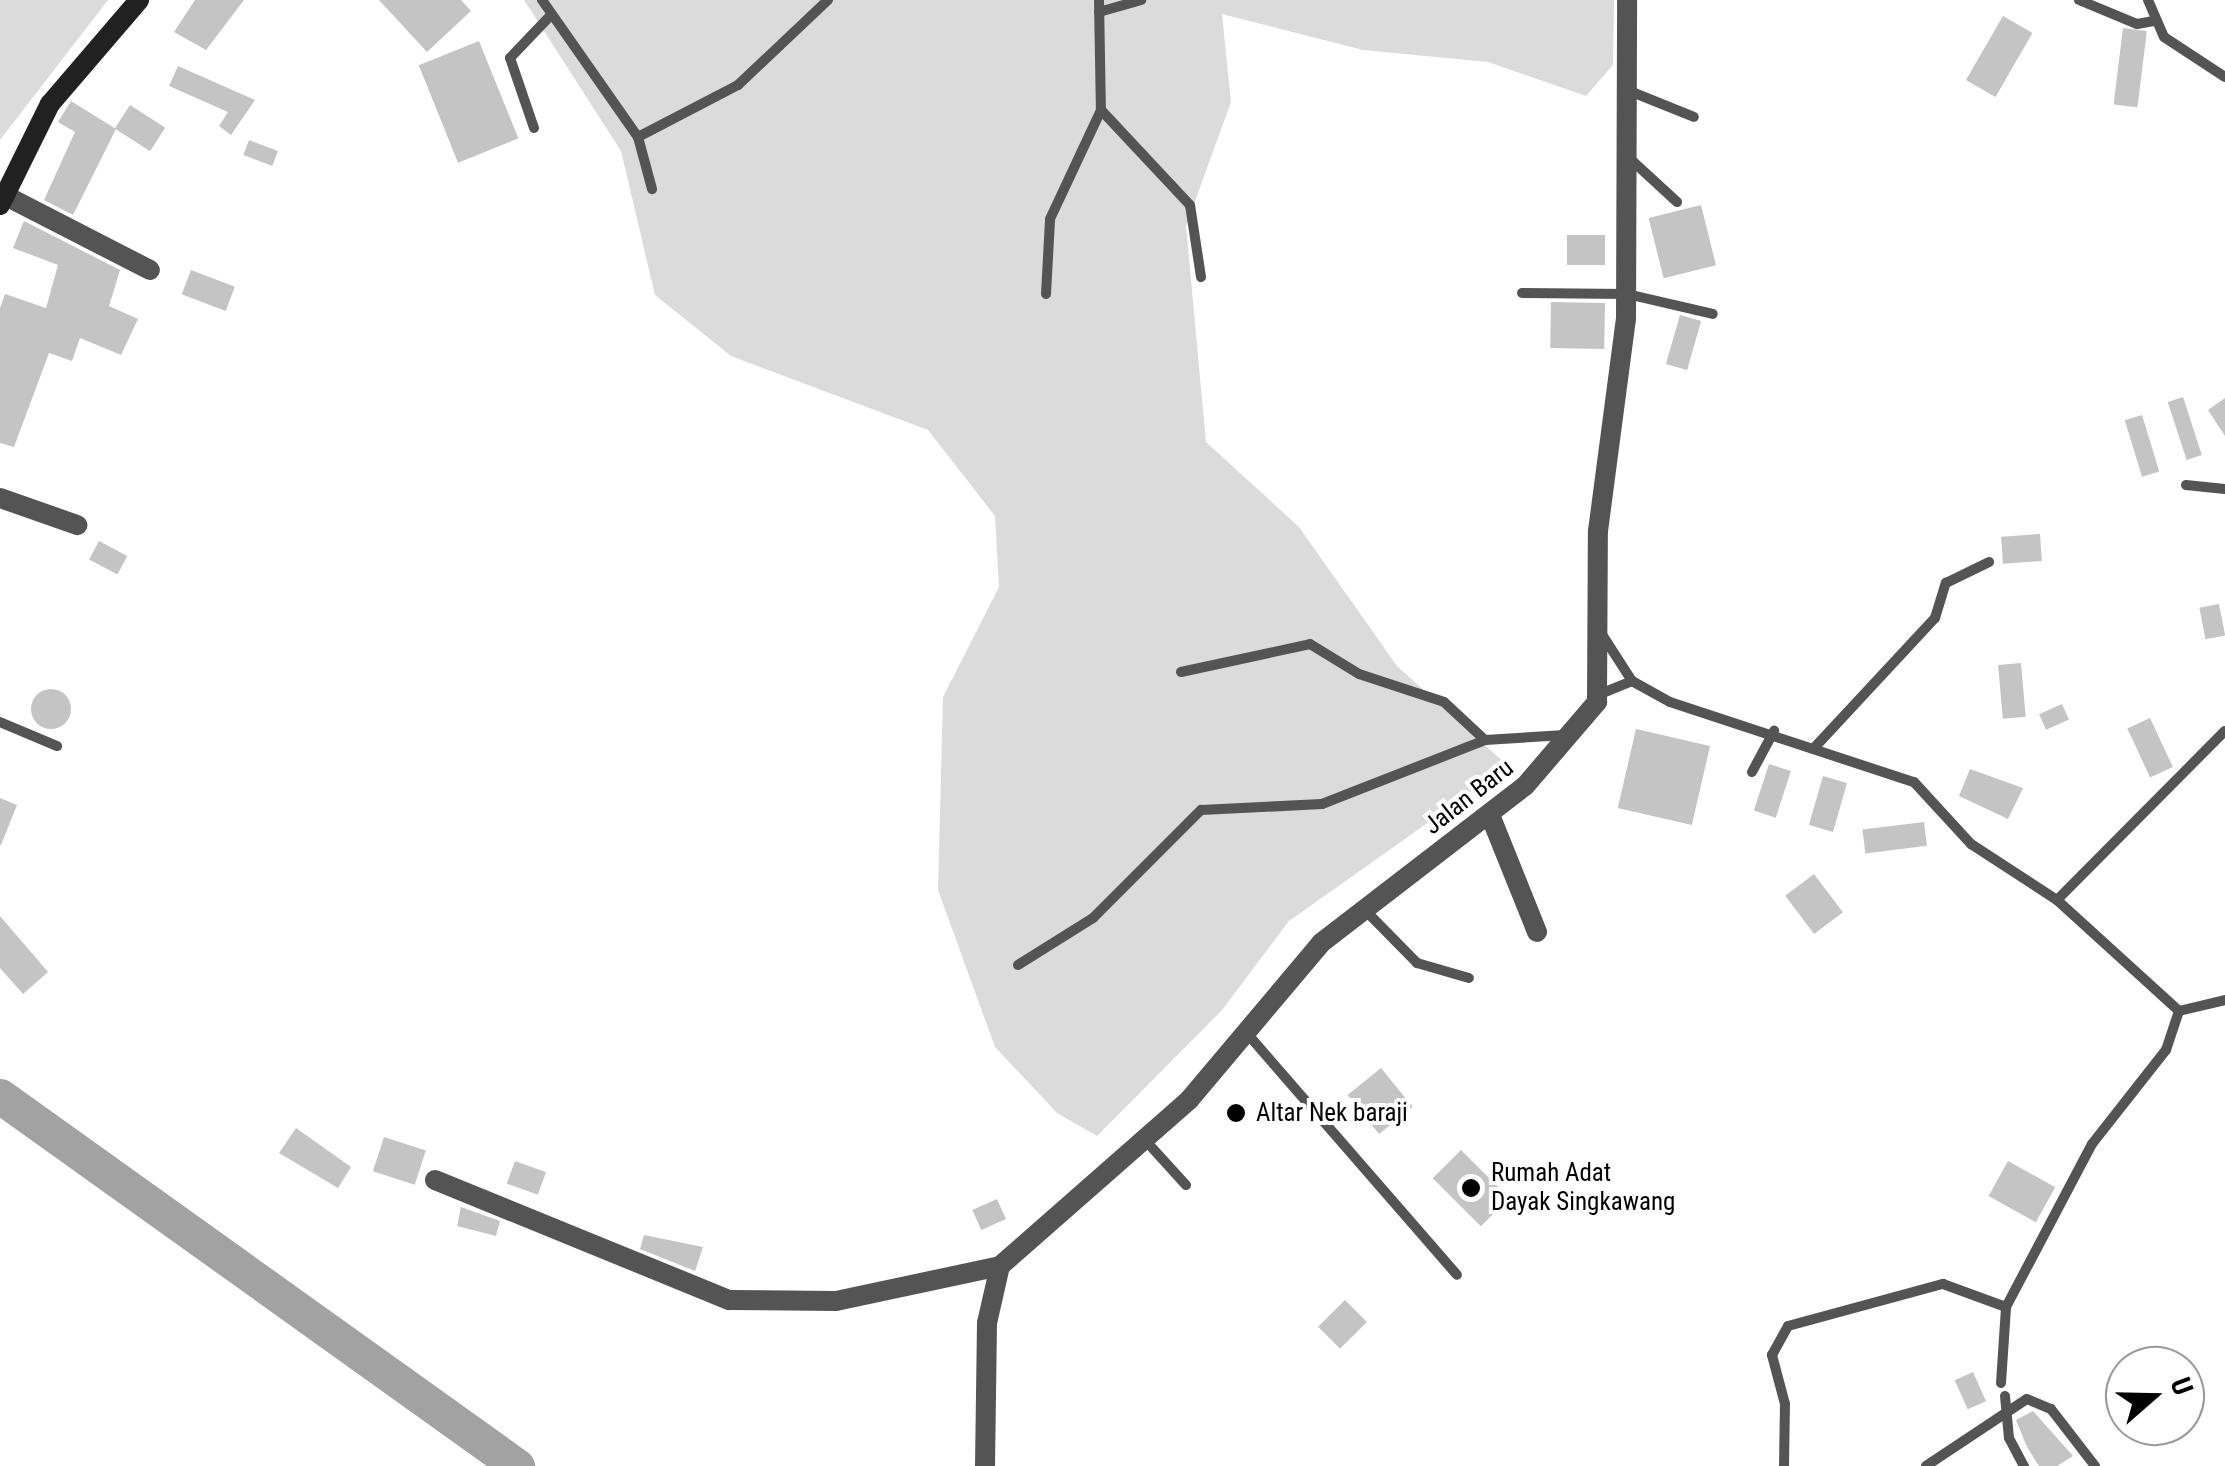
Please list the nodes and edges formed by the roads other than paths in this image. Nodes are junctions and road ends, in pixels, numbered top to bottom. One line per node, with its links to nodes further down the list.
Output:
1 (139, 0): 19 (street)
2 (542, 0): 9 (lane)
3 (828, 0): 16 (lane)
4 (1140, 0): 8 (lane)
5 (1628, 0): 12 (street, Jalan Baru)
6 (2079, 0): 10 (lane)
7 (2148, 0): 10 (lane)
8 (1099, 6): 13 (lane)
9 (549, 17): 15 (lane); 16 (lane)
10 (2154, 21): 11 (lane)
11 (2225, 78)
12 (1626, 90): 14 (lane); 17 (street, Jalan Baru)
13 (1101, 110): 22 (lane); 24 (lane)
14 (1694, 117)
15 (534, 128)
16 (638, 137): 18 (lane)
17 (1626, 156): 20 (lane); 25 (street, Jalan Baru)
18 (652, 189)
19 (2, 200): 21 (street)
20 (1677, 202)
21 (150, 270)
22 (1201, 277)
23 (1522, 293): 25 (lane)
24 (1046, 294)
25 (1627, 294): 26 (lane); 32 (street, Jalan Baru)
26 (1713, 314)
27 (2186, 485): 28 (lane)
28 (2225, 488)
29 (0, 498): 30 (street)
30 (78, 525)
31 (1988, 562): 42 (lane)
32 (1602, 636): 34 (lane); 35 (street, Jalan Baru)
33 (1181, 672): 40 (lane)
34 (1632, 681): 35 (lane); 37 (lane)
35 (1600, 694): 39 (street, Jalan Baru)
36 (0, 722): 41 (lane)
37 (1774, 731): 42 (lane); 43 (lane)
38 (2225, 731): 45 (lane)
39 (1579, 734): 40 (lane); 44 (street, Jalan Baru)
40 (1485, 740): 48 (lane)
41 (58, 746)
42 (1815, 747): 45 (lane)
43 (1752, 772)
44 (1490, 815): 46 (street, Jalan Baru); 47 (street)
45 (2057, 900): 51 (lane)
46 (1363, 908): 49 (lane); 52 (street, Jalan Baru)
47 (1538, 932)
48 (1018, 964)
49 (1470, 978)
50 (2225, 1000): 51 (lane)
51 (2180, 1011): 58 (lane)
52 (1246, 1031): 53 (street, Jalan Baru); 57 (lane)
53 (1145, 1140): 55 (lane); 56 (street, Jalan Baru)
54 (434, 1180): 56 (street)
55 (1186, 1185)
56 (1000, 1266): 61 (street)
57 (1457, 1275)
58 (2006, 1307): 59 (lane); 62 (lane)
59 (2002, 1383)
60 (2005, 1402): 63 (lane); 64 (lane); 65 (lane)
61 (984, 1466)
62 (1784, 1466)
63 (1926, 1466)
64 (2024, 1466)
65 (2095, 1466)

